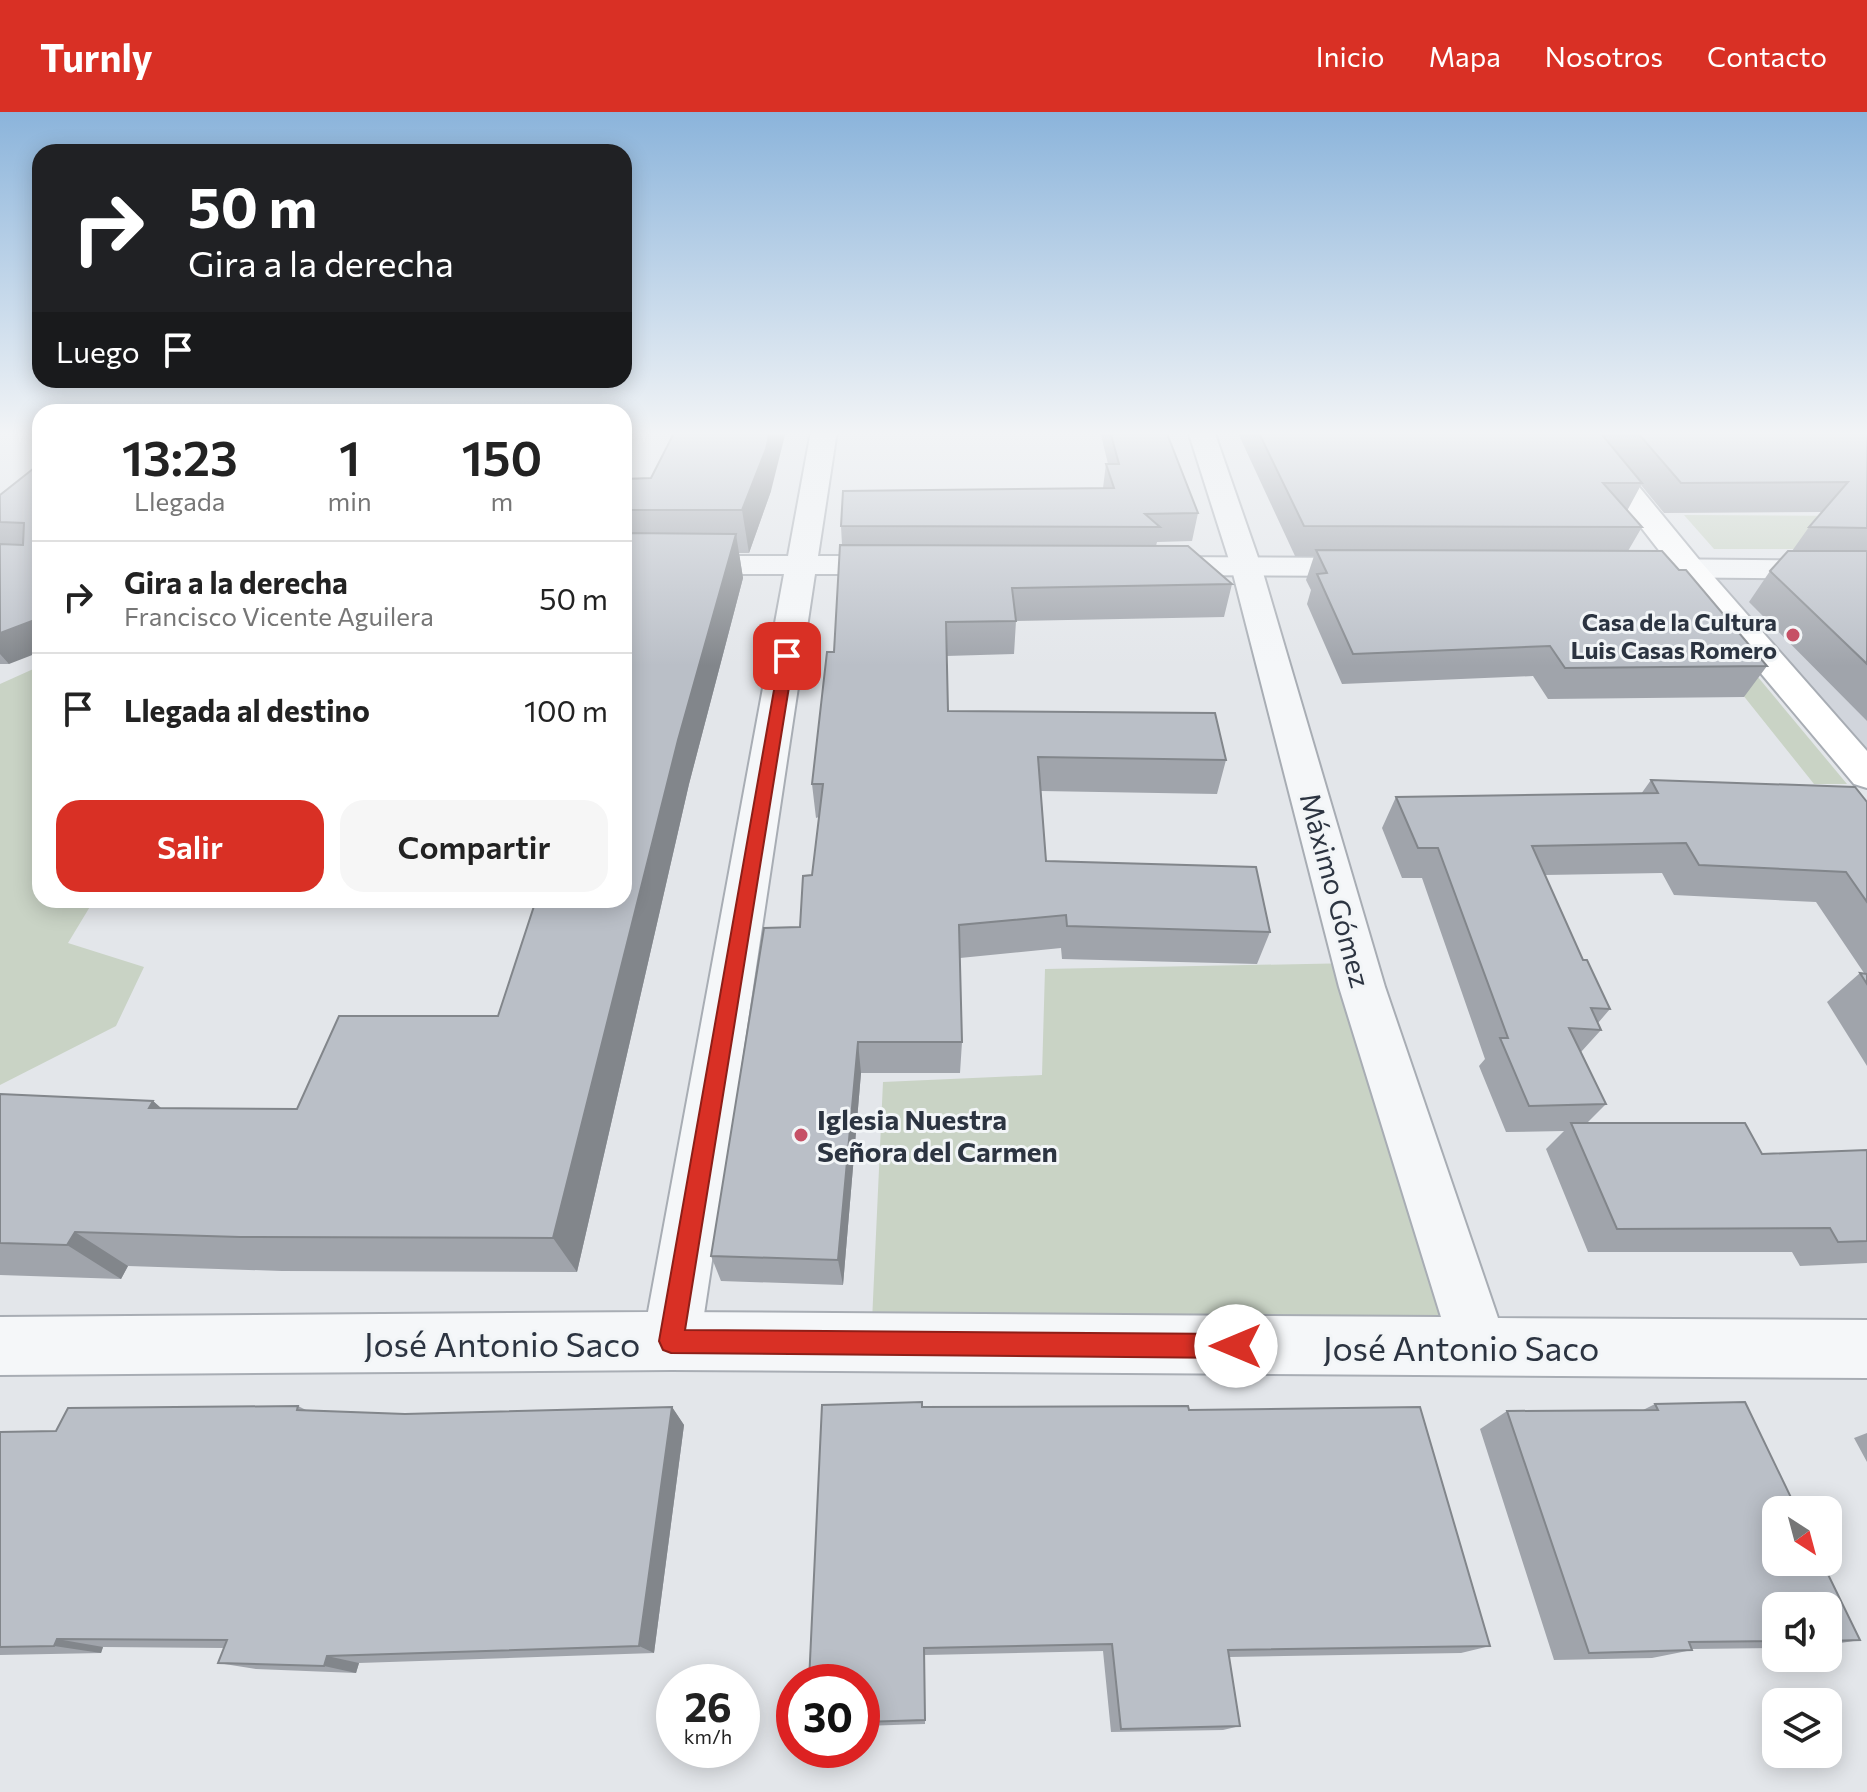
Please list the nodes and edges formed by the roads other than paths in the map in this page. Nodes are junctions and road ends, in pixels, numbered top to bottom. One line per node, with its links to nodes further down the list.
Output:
1 (811, 509): 5 (street)
2 (1227, 509): 8 (street, Máximo Gómez)
3 (1642, 509): 11 (main road)
4 (632, 565): 5 (street)
5 (802, 565): 6 (street); 14 (street)
6 (929, 566)
7 (1119, 566): 8 (street)
8 (1246, 566): 9 (street); 16 (street, Máximo Gómez)
9 (1405, 567)
10 (1610, 568): 11 (street)
11 (1690, 569): 12 (street); 13 (main road)
12 (1867, 570)
13 (1867, 775)
14 (671, 1341): 15 (street, José Antonio Saco); 16 (street, José Antonio Saco)
15 (0, 1346)
16 (1479, 1347): 17 (street, José Antonio Saco)
17 (1867, 1349)

